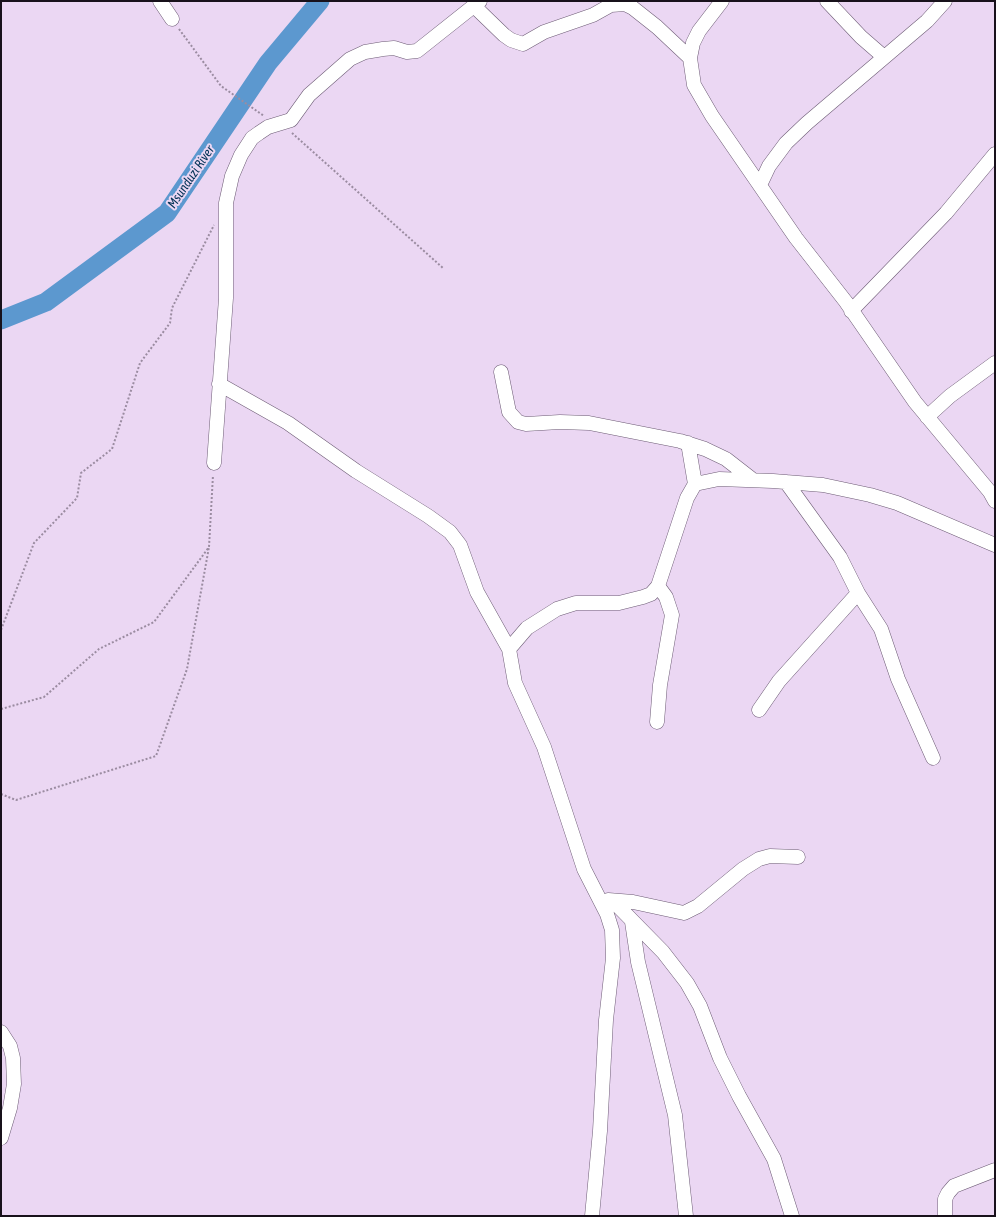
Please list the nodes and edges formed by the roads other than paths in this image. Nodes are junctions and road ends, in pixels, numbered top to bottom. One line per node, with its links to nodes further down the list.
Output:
1 (160, 1): 6 (street)
2 (722, 1): 8 (street)
3 (827, 1): 7 (street)
4 (945, 1): 7 (street)
5 (477, 4): 8 (street); 14 (street)
6 (172, 19)
7 (884, 57): 10 (street)
8 (690, 58): 10 (street)
9 (995, 154): 11 (street)
10 (760, 185): 11 (street)
11 (851, 311): 15 (street)
12 (995, 363): 15 (street)
13 (501, 372): 16 (street)
14 (219, 384): 17 (street); 25 (street)
15 (927, 417): 21 (street)
16 (688, 443): 18 (street); 20 (street)
17 (214, 464)
18 (753, 480): 19 (street); 20 (street)
19 (786, 482): 22 (street); 24 (street)
20 (695, 484): 23 (street)
21 (995, 501)
22 (995, 545)
23 (658, 586): 25 (street); 27 (street)
24 (858, 593): 26 (street); 28 (street)
25 (509, 650): 30 (street)
26 (759, 710)
27 (657, 722)
28 (933, 758)
29 (798, 858): 30 (street)
30 (606, 900): 31 (street); 35 (street)
31 (632, 922): 36 (street); 37 (street)
32 (1, 1032): 33 (street)
33 (1, 1138)
34 (995, 1170): 38 (street)
35 (592, 1216)
36 (686, 1216)
37 (792, 1216)
38 (945, 1216)

